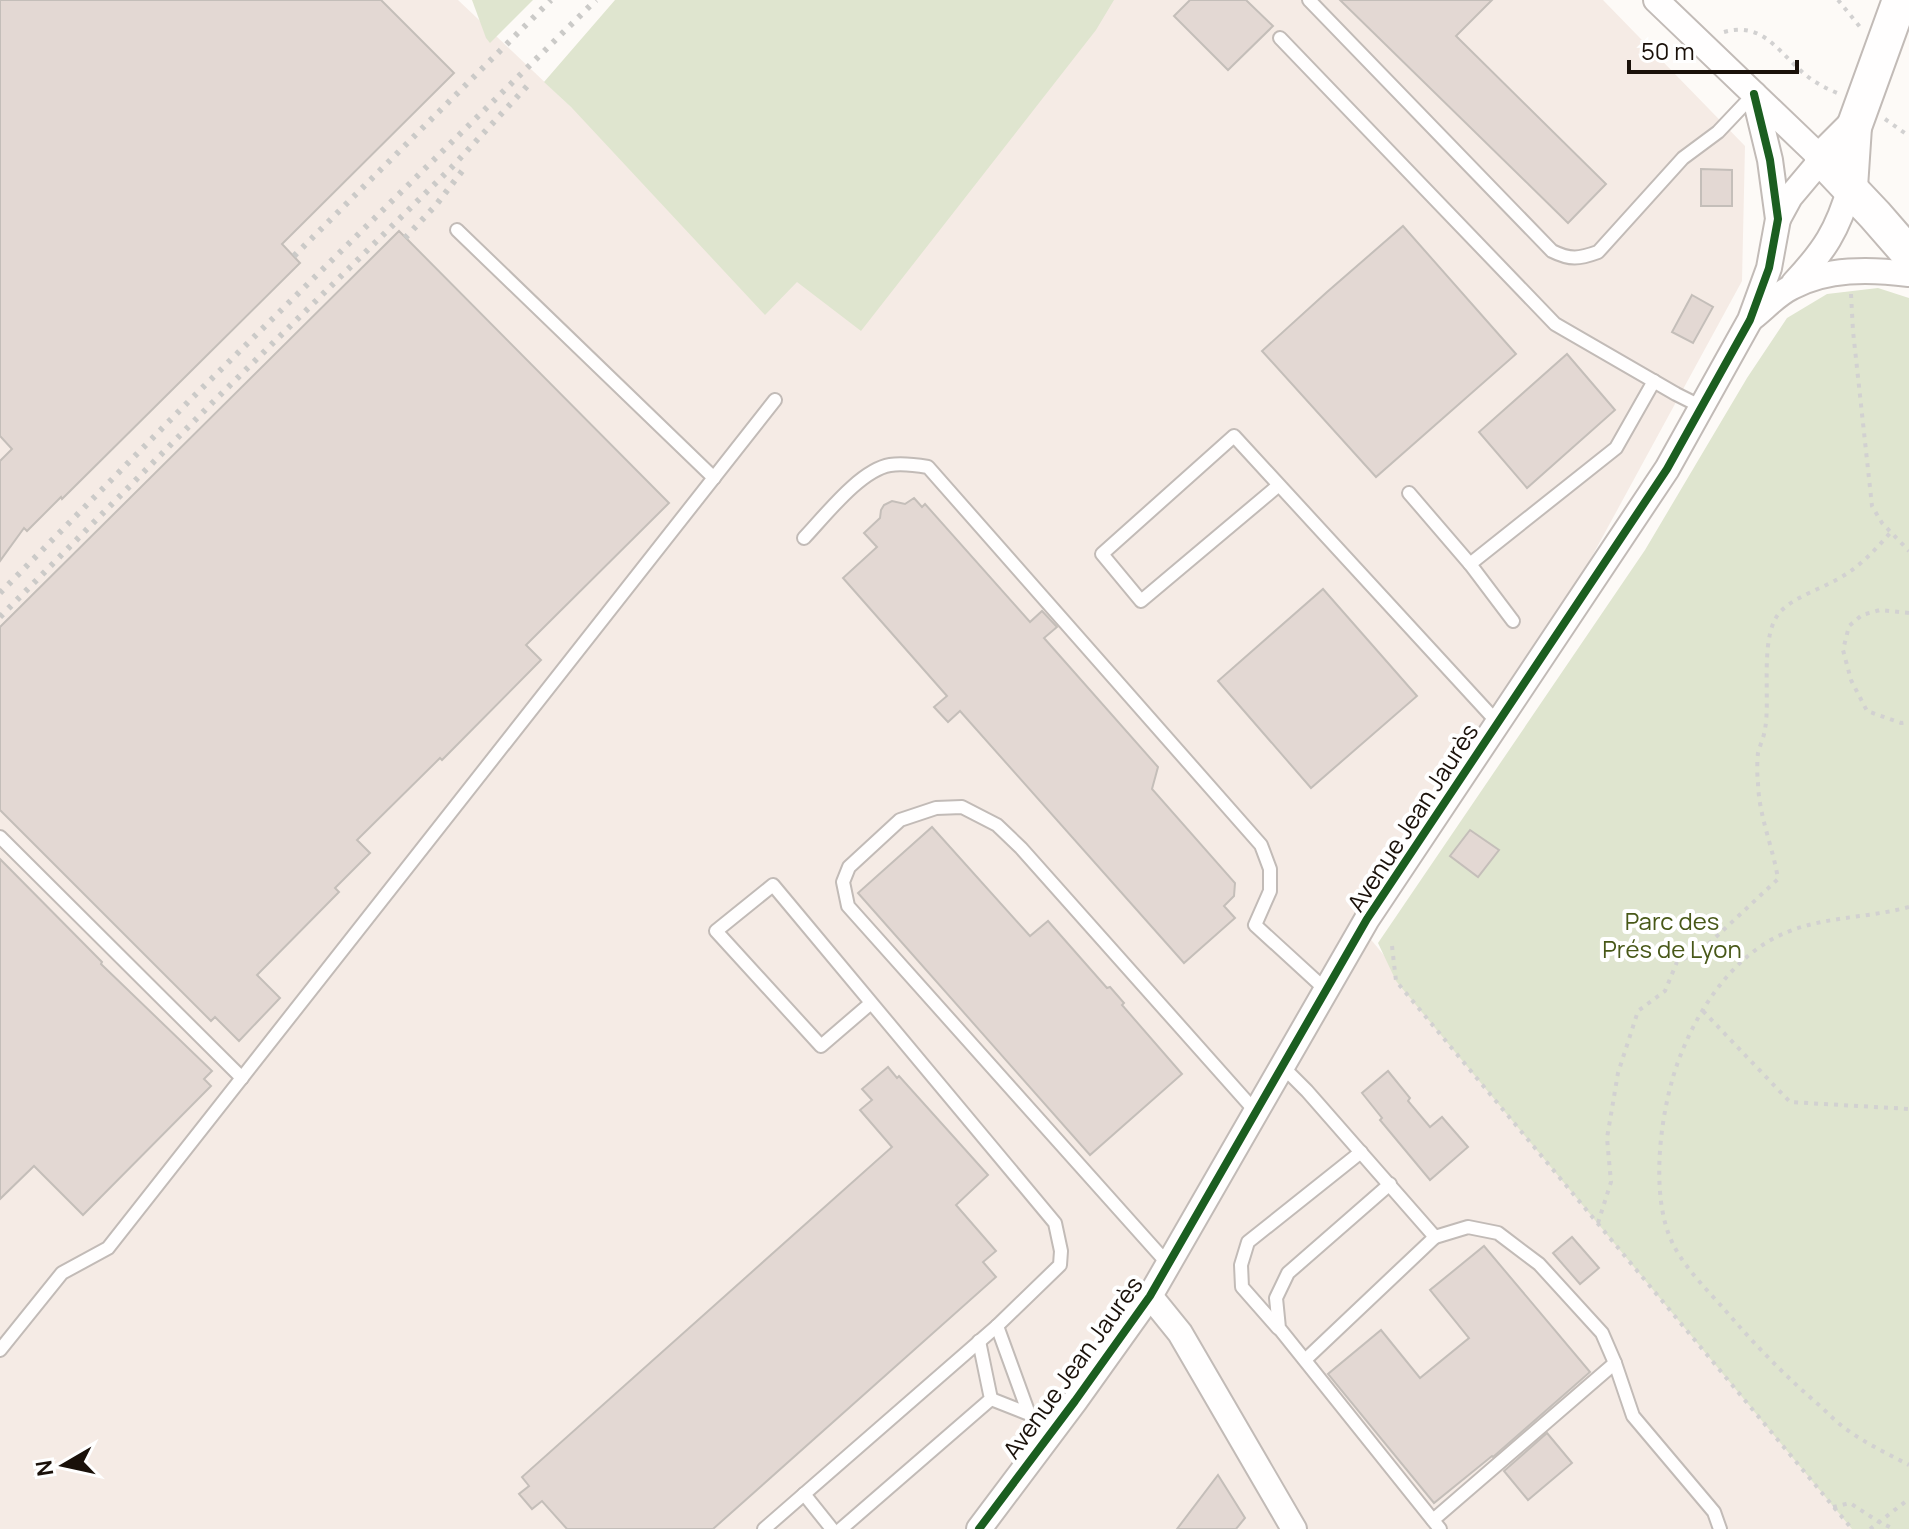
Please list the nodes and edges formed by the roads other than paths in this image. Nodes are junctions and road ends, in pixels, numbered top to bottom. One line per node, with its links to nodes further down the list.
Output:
1 (1309, 0): 5 (lane)
2 (1656, 0): 5 (street)
3 (1900, 0): 6 (street, Avenue Jean Jaurès)
4 (1280, 38): 15 (lane)
5 (1754, 94): 7 (street); 9 (street, Avenue Jean Jaurès)
6 (1868, 123): 7 (street, Avenue Jean Jaurès); 8 (street, Avenue Jean Jaurès)
7 (1822, 159): 8 (street); 9 (street, Avenue Jean Jaurès)
8 (1850, 187): 11 (street); 13 (street, Avenue Jean Jaurès)
9 (1778, 219): 14 (street, Avenue Jean Jaurès)
10 (457, 230): 18 (lane)
11 (1909, 254)
12 (1909, 274): 13 (street, Avenue Jean Jaurès)
13 (1790, 288): 14 (street, Avenue Jean Jaurès)
14 (1750, 320): 17 (street, Avenue Jean Jaurès)
15 (1654, 381): 17 (lane); 22 (lane)
16 (775, 400): 18 (lane)
17 (1702, 407): 24 (street, Avenue Jean Jaurès)
18 (714, 478): 29 (lane)
19 (1279, 485): 19 (lane); 24 (lane)
20 (1409, 493): 22 (lane)
21 (804, 538): 26 (lane)
22 (1470, 564): 23 (lane)
23 (1513, 621)
24 (1498, 723): 26 (street, Avenue Jean Jaurès)
25 (0, 837): 29 (lane)
26 (1326, 990): 28 (street, Avenue Jean Jaurès)
27 (871, 1003): 27 (lane); 36 (lane)
28 (1282, 1066): 30 (street, Avenue Jean Jaurès); 31 (lane)
29 (242, 1078): 39 (lane)
30 (1256, 1112): 34 (street, Avenue Jean Jaurès); 34 (lane)
31 (1361, 1152): 32 (lane); 37 (lane)
32 (1390, 1184): 33 (lane); 37 (lane)
33 (1435, 1237): 40 (lane); 41 (lane)
34 (1168, 1264): 35 (street, Avenue Jean Jaurès)
35 (1150, 1296): 44 (street, Avenue Jean Jaurès); 51 (street)
36 (997, 1326): 38 (lane); 43 (lane)
37 (1279, 1328): 40 (lane)
38 (979, 1341): 42 (lane); 45 (lane)
39 (0, 1350)
40 (1305, 1360): 46 (lane)
41 (1615, 1363): 46 (lane); 52 (lane)
42 (991, 1399): 43 (lane); 49 (lane)
43 (1029, 1414): 44 (lane)
44 (1053, 1430): 50 (street, Avenue Jean Jaurès)
45 (804, 1494): 47 (lane); 48 (lane)
46 (1436, 1525)
47 (764, 1529)
48 (832, 1529)
49 (841, 1529)
50 (979, 1529)
51 (1294, 1529)
52 (1720, 1529)

